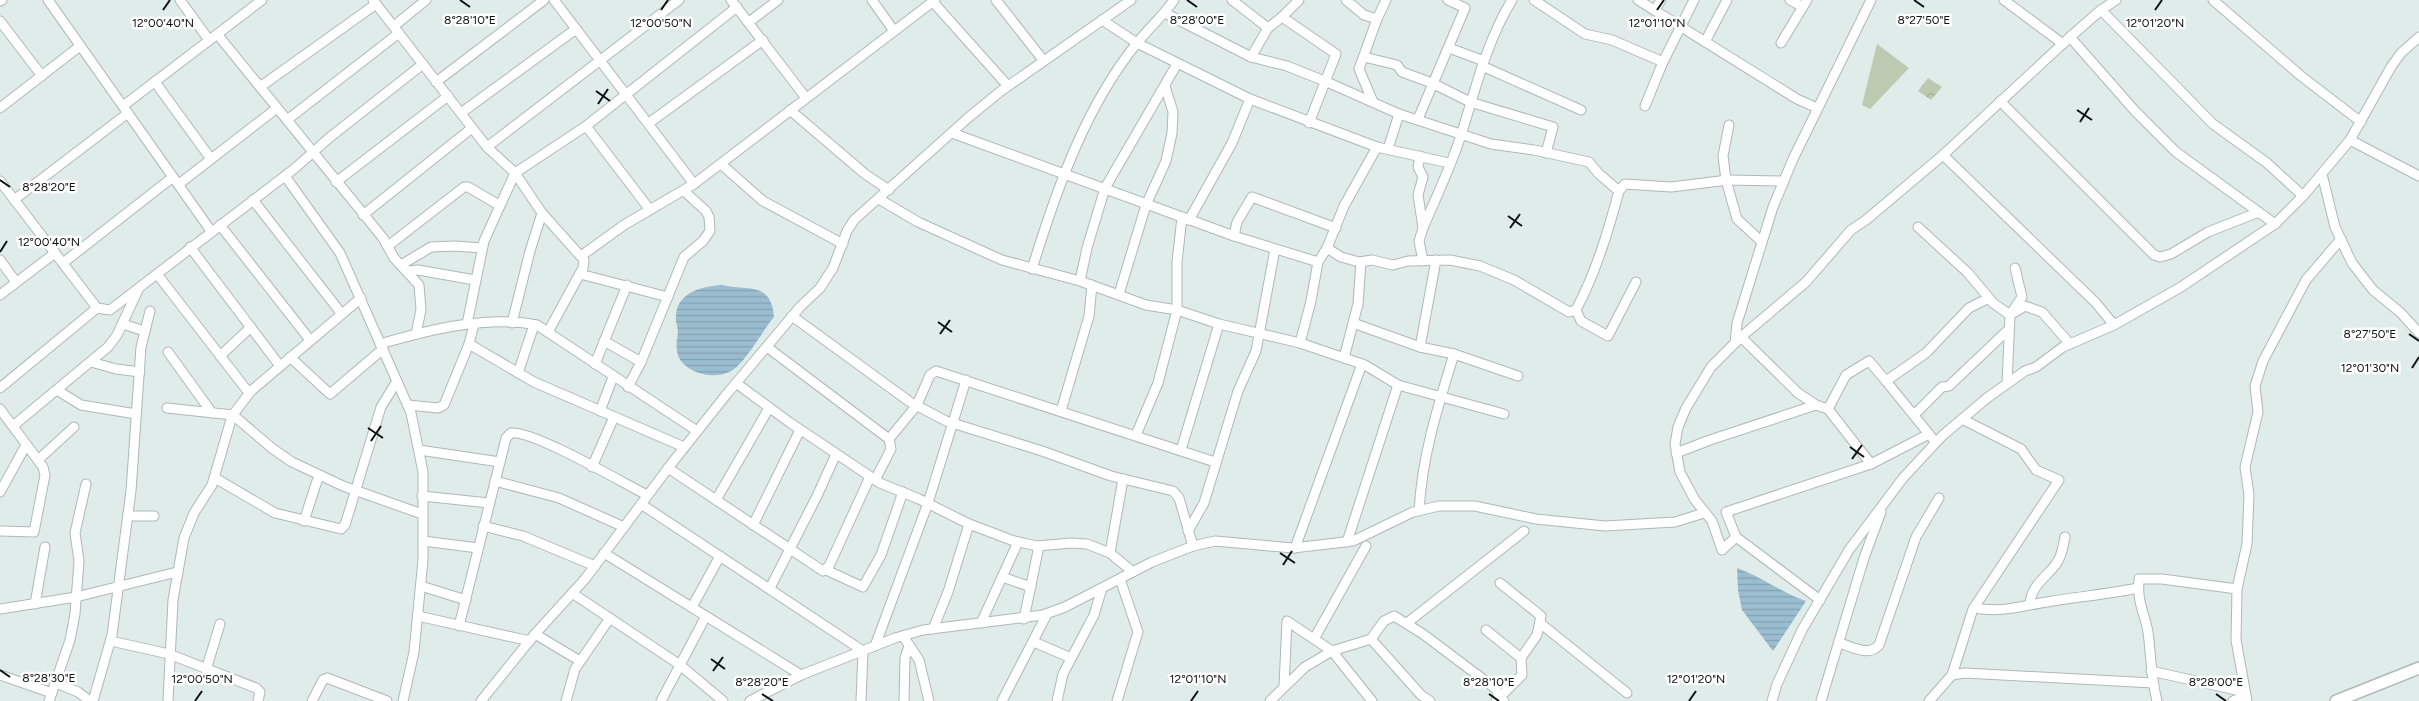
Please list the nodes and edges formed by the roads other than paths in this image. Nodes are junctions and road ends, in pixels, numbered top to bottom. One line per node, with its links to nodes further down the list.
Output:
1 (48, 0): 54 (street)
2 (180, 0): 46 (street)
3 (262, 0): 46 (street)
4 (426, 0): 44 (street)
5 (544, 0): 66 (street)
6 (554, 0): 42 (street)
7 (678, 0): 59 (street)
8 (778, 0): 40 (street)
9 (872, 0): 45 (street)
10 (996, 0): 58 (street)
11 (1174, 0): 35 (street)
12 (1232, 0): 43 (street)
13 (1299, 0): 36 (street)
14 (1346, 0): 37 (street)
15 (1387, 0): 37 (street)
16 (1448, 0): 55 (street)
17 (1512, 0): 61 (street)
18 (1534, 0): 60 (street)
19 (1638, 0): 33 (street)
20 (1661, 0): 33 (street)
21 (1694, 0): 41 (street)
22 (1727, 0): 50 (street)
23 (1790, 0): 32 (street)
24 (1871, 0): 82 (street)
25 (2004, 0): 53 (street)
26 (2116, 0): 34 (street)
27 (2213, 0): 90 (street)
28 (934, 1): 45 (street); 69 (street)
29 (1126, 1): 38 (street)
30 (375, 2): 44 (street); 71 (street)
31 (734, 4): 40 (street); 72 (street)
32 (1805, 4): 52 (street)
33 (1654, 10): 41 (street)
34 (2101, 10): 47 (street); 124 (street)
35 (1165, 13): 51 (street); 56 (street)
36 (1282, 17): 43 (street); 67 (street)
37 (1376, 19): 57 (street)
38 (1102, 20): 51 (street); 58 (street)
39 (0, 22): 64 (street)
40 (749, 22): 49 (street)
41 (1680, 26): 50 (street); 60 (street)
42 (576, 28): 59 (street); 86 (street)
43 (1268, 28): 56 (street)
44 (396, 30): 62 (street); 89 (street)
45 (894, 31): 74 (street)
46 (213, 37): 65 (street); 71 (street)
47 (2070, 37): 53 (street); 131 (street)
48 (2419, 37): 90 (street)
49 (763, 40): 74 (street); 91 (street)
50 (1705, 42): 82 (street)
51 (1136, 43): 63 (street); 110 (street)
52 (1781, 43)
53 (2063, 44): 76 (street)
54 (80, 46): 64 (street); 83 (street)
55 (1448, 48): 61 (street); 68 (street)
56 (1251, 57): 67 (street)
57 (1364, 57): 68 (street); 77 (street)
58 (1043, 60): 69 (street)
59 (602, 61): 72 (street); 99 (street)
60 (1663, 62): 80 (street)
61 (1483, 63): 78 (street); 85 (street)
62 (423, 64): 66 (street); 102 (street)
63 (1177, 64): 70 (street); 75 (street)
64 (42, 76): 79 (street)
65 (155, 82): 83 (street); 106 (street)
66 (436, 82): 73 (street)
67 (1327, 82): 77 (street); 92 (street)
68 (1432, 83): 78 (street); 88 (street)
69 (1008, 86): 96 (street)
70 (1165, 86): 120 (street); 129 (street)
71 (260, 87): 81 (street)
72 (627, 95): 91 (street); 94 (street)
73 (448, 96): 86 (street); 118 (street)
74 (806, 98): 84 (street)
75 (1250, 99): 92 (street); 134 (street)
76 (2000, 101): 104 (street); 131 (street)
77 (1373, 102): 87 (street)
78 (1470, 102): 97 (street); 103 (street)
79 (1, 105)
80 (1644, 106)
81 (277, 108): 89 (street); 106 (street)
82 (1817, 108): 117 (street)
83 (125, 109): 116 (street); 126 (street)
84 (790, 110): 108 (street); 121 (street)
85 (1581, 110)
86 (461, 114): 95 (street)
87 (1399, 114): 88 (street); 101 (street)
88 (1418, 119): 97 (street)
89 (287, 120): 102 (street)
90 (2361, 122): 98 (street)
91 (649, 123): 119 (street)
92 (1309, 123): 100 (street)
93 (1729, 125): 114 (street)
94 (586, 126): 109 (street); 130 (street)
95 (472, 128): 99 (street); 133 (street)
96 (952, 133): 110 (street); 121 (street)
97 (1462, 134): 103 (street); 107 (street)
98 (2350, 140): 111 (street); 113 (street)
99 (487, 147): 109 (street)
100 (1377, 147): 101 (street); 138 (street)
101 (1388, 149): 105 (street)
102 (312, 153): 112 (street); 118 (street)
103 (1546, 153): 123 (street)
104 (1942, 155): 188 (street); 197 (street)
105 (1420, 156): 107 (street); 139 (street)
106 (211, 159): 116 (street)
107 (1449, 163): 139 (street)
108 (721, 164): 119 (street); 144 (street)
109 (515, 174): 128 (street); 132 (street)
110 (1064, 174): 120 (street); 160 (street)
111 (2322, 174): 124 (street); 142 (street)
112 (285, 176): 127 (street); 173 (street)
113 (2419, 176)
114 (1726, 180): 117 (street); 123 (street); 143 (street)
115 (0, 181): 126 (street)
116 (176, 181): 140 (street); 157 (street)
117 (1784, 181): 143 (street)
118 (336, 182): 133 (street)
119 (694, 184): 122 (street)
120 (1105, 188): 129 (street); 164 (street)
121 (889, 190): 125 (street)
122 (684, 191): 130 (street); 172 (street)
123 (1619, 191): 177 (street)
124 (2303, 196): 135 (street)
125 (878, 199): 144 (street); 160 (street)
126 (14, 200): 150 (street)
127 (253, 200): 136 (street); 179 (street)
128 (499, 205): 145 (street); 147 (street)
129 (1146, 205): 134 (street); 170 (street)
130 (650, 210): 151 (street)
131 (2259, 212): 135 (street)
132 (542, 213): 151 (street); 182 (street)
133 (363, 215): 145 (street)
134 (1185, 218): 141 (street); 176 (street)
135 (2275, 224): 188 (street)
136 (220, 225): 140 (street); 196 (street)
137 (1918, 227): 174 (street)
138 (1336, 228): 141 (street); 148 (street)
139 (1423, 228): 154 (street)
140 (211, 231): 146 (street)
141 (1234, 236): 149 (street)
142 (2341, 239): 194 (street); 325 (street)
143 (1762, 242): 197 (street)
144 (843, 244): 181 (street)
145 (388, 246): 158 (street)
146 (190, 248): 161 (street); 189 (street)
147 (482, 248): 158 (street); 163 (street)
148 (1327, 248): 155 (street); 156 (street)
149 (1275, 249): 155 (street); 193 (street)
150 (55, 253): 157 (street); 165 (street)
151 (581, 256): 162 (street)
152 (0, 260): 165 (street)
153 (1436, 260): 154 (street); 177 (street); 204 (street)
154 (1423, 261): 156 (street)
155 (1318, 262): 200 (street)
156 (1361, 262): 183 (street)
157 (63, 263): 175 (street)
158 (404, 268): 163 (street); 195 (street)
159 (2015, 268): 180 (street)
160 (1032, 269): 164 (street)
161 (157, 274): 169 (street); 207 (street)
162 (580, 274): 167 (street); 192 (street)
163 (475, 280): 185 (street)
164 (1080, 280): 168 (street)
165 (16, 282): 171 (street)
166 (1636, 282): 177 (street)
167 (627, 284): 172 (street); 198 (street)
168 (1092, 285): 170 (street); 238 (street)
169 (139, 288): 175 (street); 184 (street)
170 (1119, 294): 176 (street)
171 (0, 295)
172 (668, 297): 211 (street)
173 (361, 298): 179 (street); 202 (street)
174 (1989, 298): 180 (street); 221 (street)
175 (97, 308): 226 (street)
176 (1177, 310): 186 (street); 252 (street)
177 (1576, 310)
178 (150, 311): 191 (street)
179 (341, 313): 196 (street)
180 (2010, 315): 190 (street); 201 (street)
181 (792, 316): 203 (street); 231 (street)
182 (512, 323): 185 (street); 187 (street)
183 (1354, 323): 204 (street); 209 (street)
184 (123, 324): 191 (street); 210 (street)
185 (471, 324): 195 (street); 199 (street)
186 (1219, 324): 193 (street); 258 (street)
187 (534, 325): 192 (street); 216 (street)
188 (2114, 325): 201 (street)
189 (251, 327): 207 (street); 214 (street)
190 (2009, 328): 223 (street); 243 (street)
191 (144, 331): 215 (street)
192 (548, 332): 212 (street)
193 (1258, 333): 200 (street); 263 (street)
194 (2419, 333)
195 (416, 334): 202 (street)
196 (310, 340): 208 (street)
197 (1738, 340): 232 (street); 259 (street)
198 (604, 341): 211 (street); 212 (street)
199 (469, 344): 216 (street); 230 (street)
200 (1300, 344): 209 (street)
201 (2070, 344): 223 (street)
202 (382, 346): 208 (street); 220 (street)
203 (766, 347): 222 (street); 253 (street)
204 (1420, 347): 206 (street)
205 (168, 352): 239 (street)
206 (1454, 354): 217 (street); 229 (street)
207 (220, 356): 228 (street)
208 (290, 357): 214 (street)
209 (1344, 358): 213 (street)
210 (91, 362): 215 (street); 227 (street)
211 (641, 362): 225 (street)
212 (595, 364): 218 (street)
213 (1362, 364): 224 (street); 307 (street)
214 (280, 366): 228 (street)
215 (140, 372): 240 (street)
216 (518, 373): 237 (street)
217 (1518, 376)
218 (613, 377): 225 (street); 237 (street)
219 (966, 380): 231 (street); 238 (street); 246 (street)
220 (397, 381): 230 (street); 273 (street)
221 (1886, 381): 236 (street); 243 (street)
222 (736, 383): 234 (street); 250 (street)
223 (2007, 384): 245 (street)
224 (1398, 385): 229 (street); 301 (street)
225 (628, 387): 250 (street)
226 (0, 388)
227 (57, 390): 240 (street); 247 (street)
228 (249, 393): 242 (street)
229 (1440, 397): 241 (street); 284 (street)
230 (408, 404): 257 (street)
231 (917, 405): 246 (street); 253 (street)
232 (1816, 405): 236 (street); 259 (street)
233 (168, 408): 239 (street)
234 (770, 408): 249 (street); 279 (street)
235 (0, 409): 247 (street)
236 (1828, 409): 264 (street)
237 (600, 411): 244 (street)
238 (1061, 411): 252 (street)
239 (212, 413): 242 (street)
240 (136, 414): 287 (street)
241 (1504, 414)
242 (233, 415): 267 (street); 268 (street)
243 (1914, 415): 251 (street)
244 (614, 417): 256 (street); 265 (street)
245 (1962, 419): 254 (street); 333 (street)
246 (952, 423): 270 (street); 282 (street)
247 (13, 426): 255 (street)
248 (74, 427): 261 (street)
249 (800, 430): 260 (street); 291 (street)
250 (698, 432): 256 (street)
251 (1929, 434): 254 (street); 264 (street)
252 (1136, 435): 258 (street)
253 (889, 440): 269 (street)
254 (1936, 443): 280 (street)
255 (26, 445): 261 (street); 274 (street)
256 (684, 447): 266 (street)
257 (419, 450): 262 (street); 277 (street)
258 (1181, 450): 263 (street)
259 (1676, 453): 285 (street)
260 (836, 454): 269 (street); 308 (street)
261 (38, 460): 294 (street)
262 (500, 462): 265 (street); 271 (street)
263 (1215, 462): 295 (street)
264 (1871, 464): 297 (street)
265 (592, 467): 276 (street)
266 (668, 468): 276 (street); 279 (street)
267 (319, 474): 273 (street); 289 (street)
268 (214, 478): 289 (street); 314 (street)
269 (872, 479): 275 (street); 313 (street)
270 (1123, 479): 295 (street); 310 (street)
271 (495, 481): 281 (street); 293 (street)
272 (86, 484): 327 (street)
273 (355, 490): 286 (street); 289 (street)
274 (0, 492)
275 (903, 492): 282 (street); 313 (street)
276 (647, 495): 283 (street)
277 (422, 496): 281 (street); 286 (street)
278 (1939, 498): 353 (street)
279 (716, 500): 291 (street)
280 (1886, 500): 329 (street); 353 (street)
281 (489, 503): 292 (street)
282 (928, 503): 290 (street); 354 (street)
283 (641, 504): 293 (street); 311 (street)
284 (1419, 511): 285 (street); 301 (street)
285 (1704, 513): 297 (street)
286 (422, 514): 299 (street)
287 (128, 516): 288 (street); 320 (street)
288 (154, 516)
289 (304, 521)
290 (969, 524): 300 (street); 345 (street)
291 (753, 525): 308 (street)
292 (483, 526): 306 (street); 312 (street)
293 (624, 527): 309 (street)
294 (0, 531)
295 (1188, 531): 303 (street)
296 (1524, 531): 341 (street)
297 (1736, 537): 329 (street)
298 (2065, 537): 331 (street)
299 (423, 541): 306 (street); 319 (street)
300 (1018, 542): 302 (street); 316 (street)
301 (1347, 542): 307 (street)
302 (1040, 546): 310 (street); 321 (street)
303 (1192, 546): 307 (street); 315 (street)
304 (1366, 546): 349 (street)
305 (45, 547): 330 (street)
306 (478, 548): 328 (street)
307 (1295, 548)
308 (790, 550): 313 (street); 322 (street)
309 (604, 553): 312 (street); 332 (street)
310 (1110, 553): 315 (street)
311 (720, 556): 322 (street); 332 (street)
312 (595, 566): 326 (street)
313 (826, 570)
314 (177, 572): 320 (street); 358 (street)
315 (1133, 572): 317 (street)
316 (1002, 577): 321 (street); 340 (street)
317 (1120, 579): 323 (street); 393 (street)
318 (1500, 583): 342 (street)
319 (421, 586): 328 (street); 336 (street)
320 (117, 587): 327 (street); 351 (street)
321 (1031, 587): 339 (street)
322 (770, 588): 356 (street)
323 (1102, 588): 335 (street); 359 (street)
324 (2138, 588): 325 (street); 331 (street); 365 (street)
325 (2237, 589): 373 (street)
326 (572, 593): 338 (street); 348 (street)
327 (76, 597): 330 (street); 369 (street)
328 (466, 600): 344 (street)
329 (1820, 600): 397 (street)
330 (36, 604): 334 (street)
331 (2030, 604): 333 (street)
332 (692, 607): 337 (street)
333 (1974, 608): 368 (street)
334 (0, 609)
335 (1047, 614): 339 (street); 352 (street)
336 (418, 616): 344 (street); 383 (street)
337 (706, 616): 362 (street); 367 (street)
338 (610, 618): 361 (street); 362 (street)
339 (1024, 619): 340 (street)
340 (981, 623): 345 (street)
341 (1407, 623): 350 (street); 377 (street)
342 (1540, 623): 360 (street); 372 (street)
343 (220, 624): 364 (street)
344 (459, 626): 348 (street)
345 (933, 629): 347 (street)
346 (1486, 630): 360 (street)
347 (903, 636): 354 (street); 355 (street)
348 (533, 638): 361 (street); 384 (street)
349 (1314, 639): 357 (street); 371 (street)
350 (1371, 639): 357 (street); 396 (street)
351 (111, 641): 358 (street); 378 (street)
352 (1034, 642): 359 (street); 392 (street)
353 (1840, 642): 398 (street)
354 (874, 646): 356 (street)
355 (909, 646): 390 (street); 391 (street)
356 (863, 650): 367 (street); 389 (street)
357 (1332, 651): 371 (street); 395 (street)
358 (169, 654): 364 (street); 379 (street)
359 (1071, 658): 376 (street)
360 (1522, 658): 377 (street)
361 (580, 662): 385 (street)
362 (680, 665): 386 (street); 387 (street)
363 (2419, 668): 375 (street)
364 (206, 670): 380 (street)
365 (2151, 671): 370 (street); 373 (street)
366 (0, 675): 374 (street)
367 (800, 675): 388 (street)
368 (1952, 675): 370 (street); 399 (street)
369 (56, 683): 374 (street); 378 (street)
370 (2153, 683): 400 (street)
371 (1284, 686): 394 (street)
372 (1627, 693)
373 (2246, 696): 401 (street)
374 (51, 697)
375 (2353, 698): 402 (street)
376 (1056, 700)
377 (1499, 700)
378 (91, 701)
379 (168, 701)
380 (258, 701)
381 (312, 701): 382 (street)
382 (387, 701)
383 (403, 701)
384 (481, 701)
385 (566, 701)
386 (661, 701)
387 (723, 701)
388 (750, 701)
389 (861, 701)
390 (904, 701)
391 (929, 701)
392 (1002, 701)
393 (1117, 701)
394 (1270, 701)
395 (1372, 701)
396 (1430, 701)
397 (1772, 701)
398 (1821, 701)
399 (1928, 701)
400 (2157, 701)
401 (2233, 701)
402 (2336, 701)

